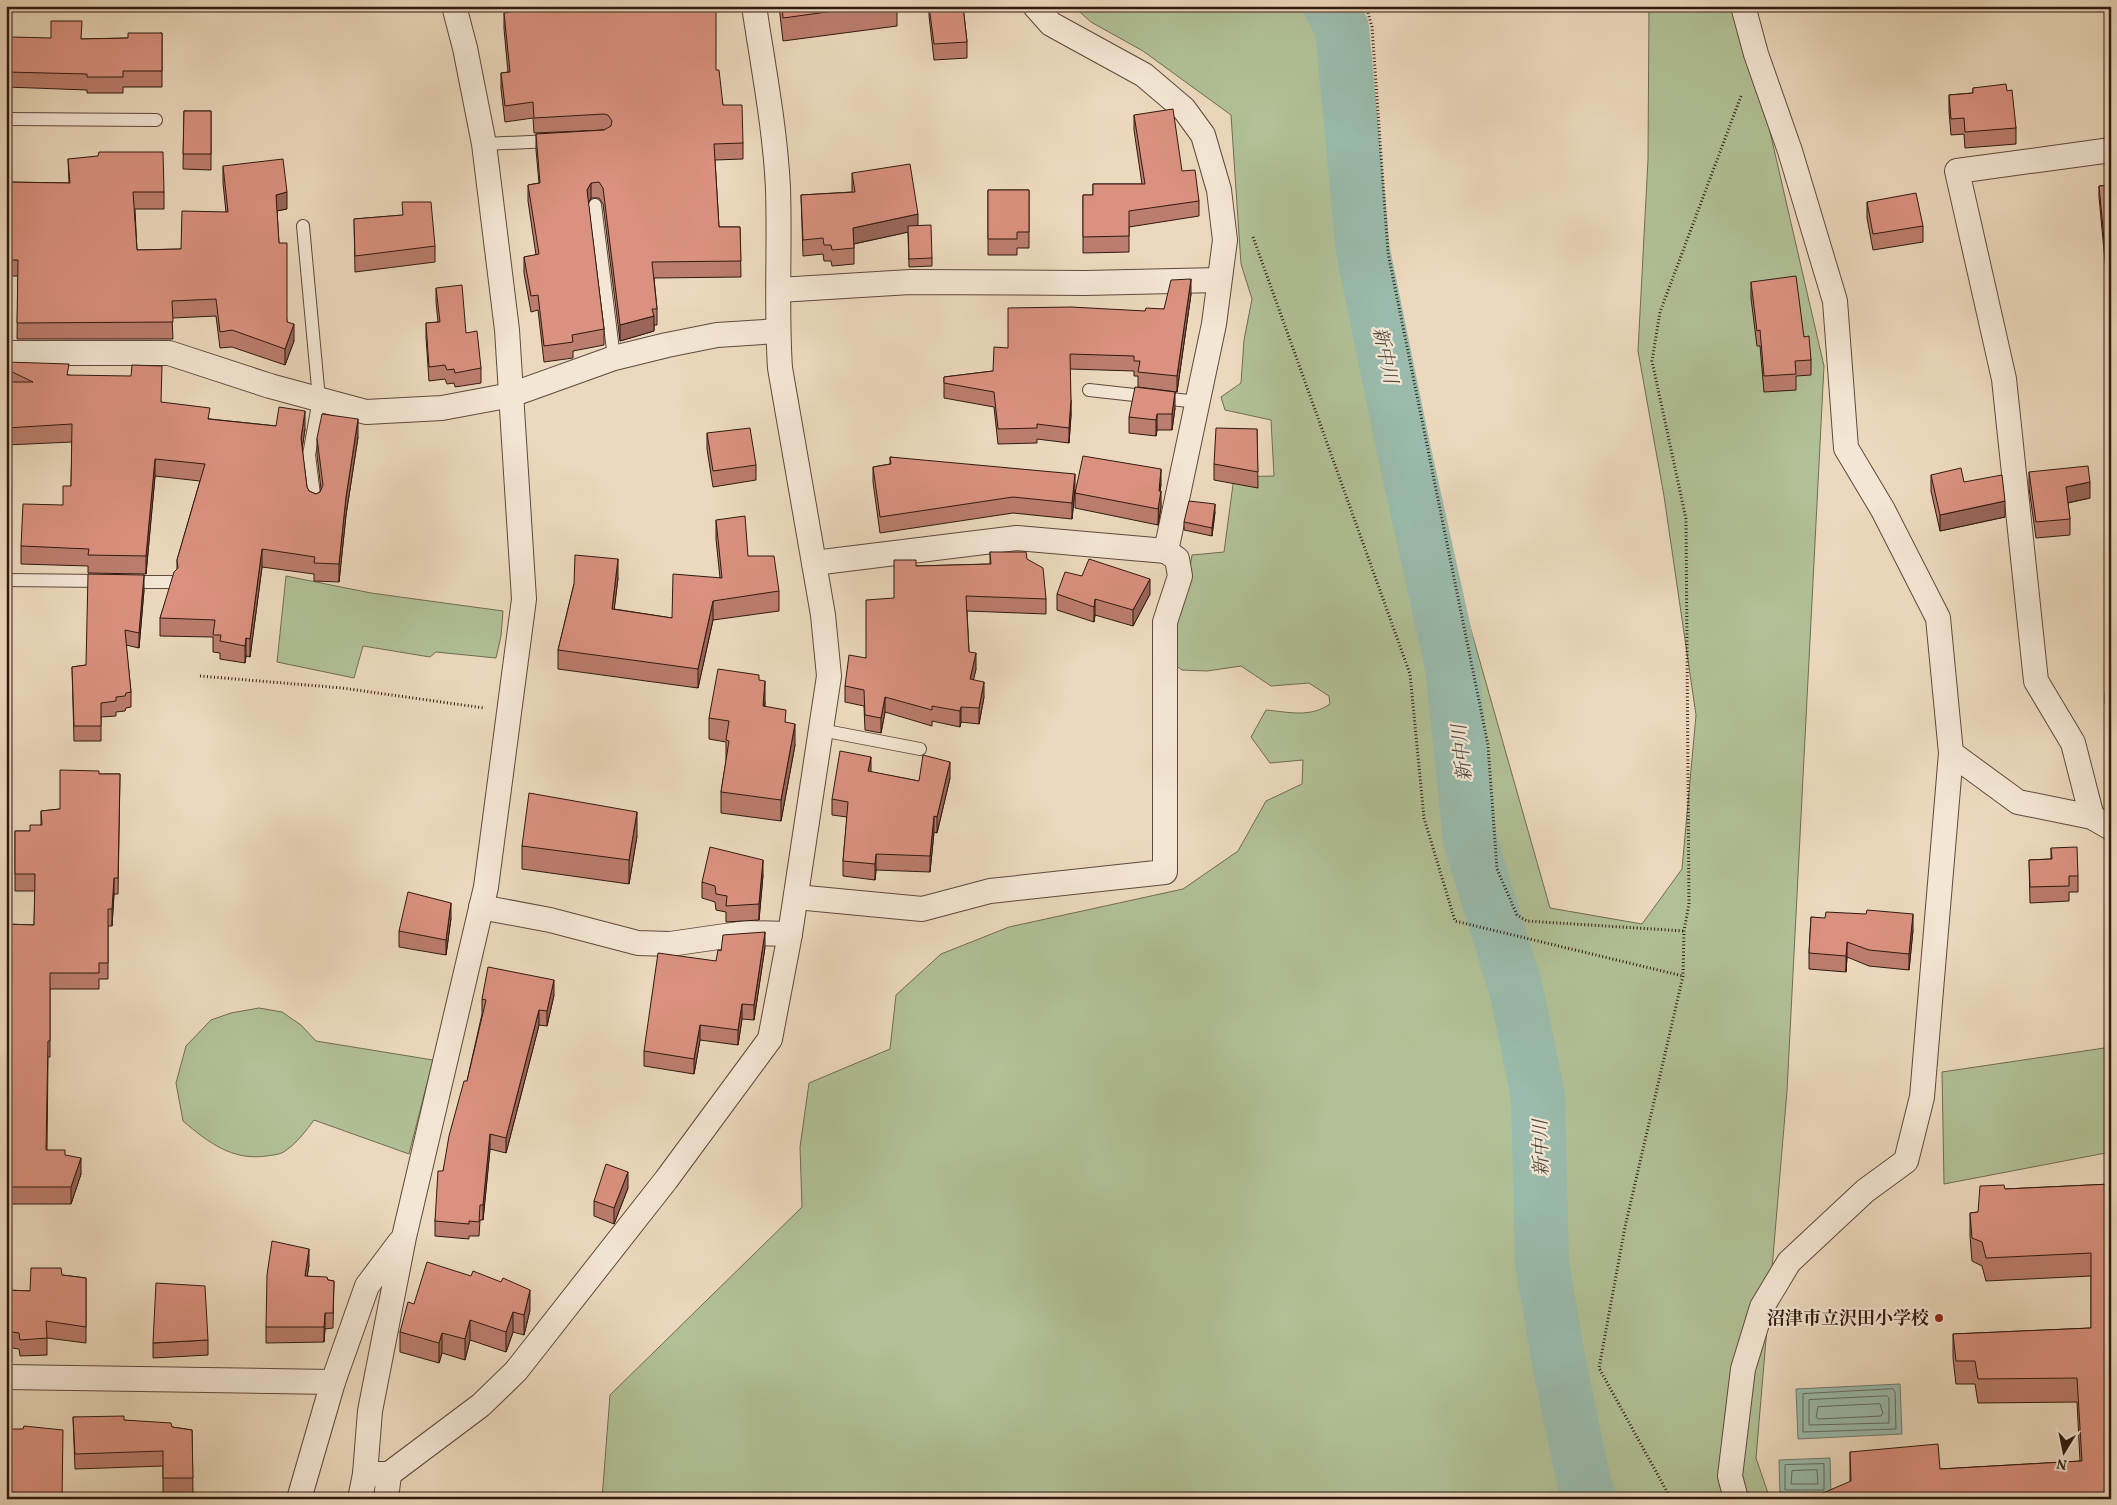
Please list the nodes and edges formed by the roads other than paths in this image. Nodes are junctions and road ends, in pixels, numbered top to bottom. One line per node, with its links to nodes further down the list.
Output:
1 (454, 6): 8 (street)
2 (754, 6): 13 (street)
3 (1035, 6): 12 (street)
4 (1743, 6): 28 (street)
5 (6, 118): 6 (lane)
6 (156, 120)
7 (567, 140): 8 (lane)
8 (484, 144): 18 (street)
9 (2111, 150): 29 (street)
10 (595, 205): 16 (lane)
11 (304, 226): 19 (lane)
12 (1219, 280): 13 (street); 20 (street)
13 (779, 290): 14 (street)
14 (778, 331): 16 (street); 23 (street)
15 (6, 353): 19 (street)
16 (614, 358): 18 (street)
17 (1090, 390): 20 (lane)
18 (511, 395): 19 (street); 31 (street)
19 (319, 399): 21 (lane)
20 (1198, 402): 22 (street)
21 (315, 503)
22 (1166, 551): 23 (street); 30 (street)
23 (814, 563): 26 (street)
24 (6, 580): 25 (lane)
25 (171, 582)
26 (821, 730): 27 (lane); 30 (street)
27 (920, 749)
28 (1951, 753): 29 (street); 41 (street)
29 (2101, 823)
30 (796, 897): 32 (street)
31 (481, 907): 32 (street); 33 (street)
32 (790, 934): 37 (street)
33 (404, 1237): 35 (street); 36 (street)
34 (6, 1377): 35 (street)
35 (333, 1382): 38 (street)
36 (365, 1474): 37 (street); 39 (street)
37 (389, 1474): 40 (street)
38 (299, 1499)
39 (360, 1499)
40 (386, 1499)
41 (1736, 1499)

